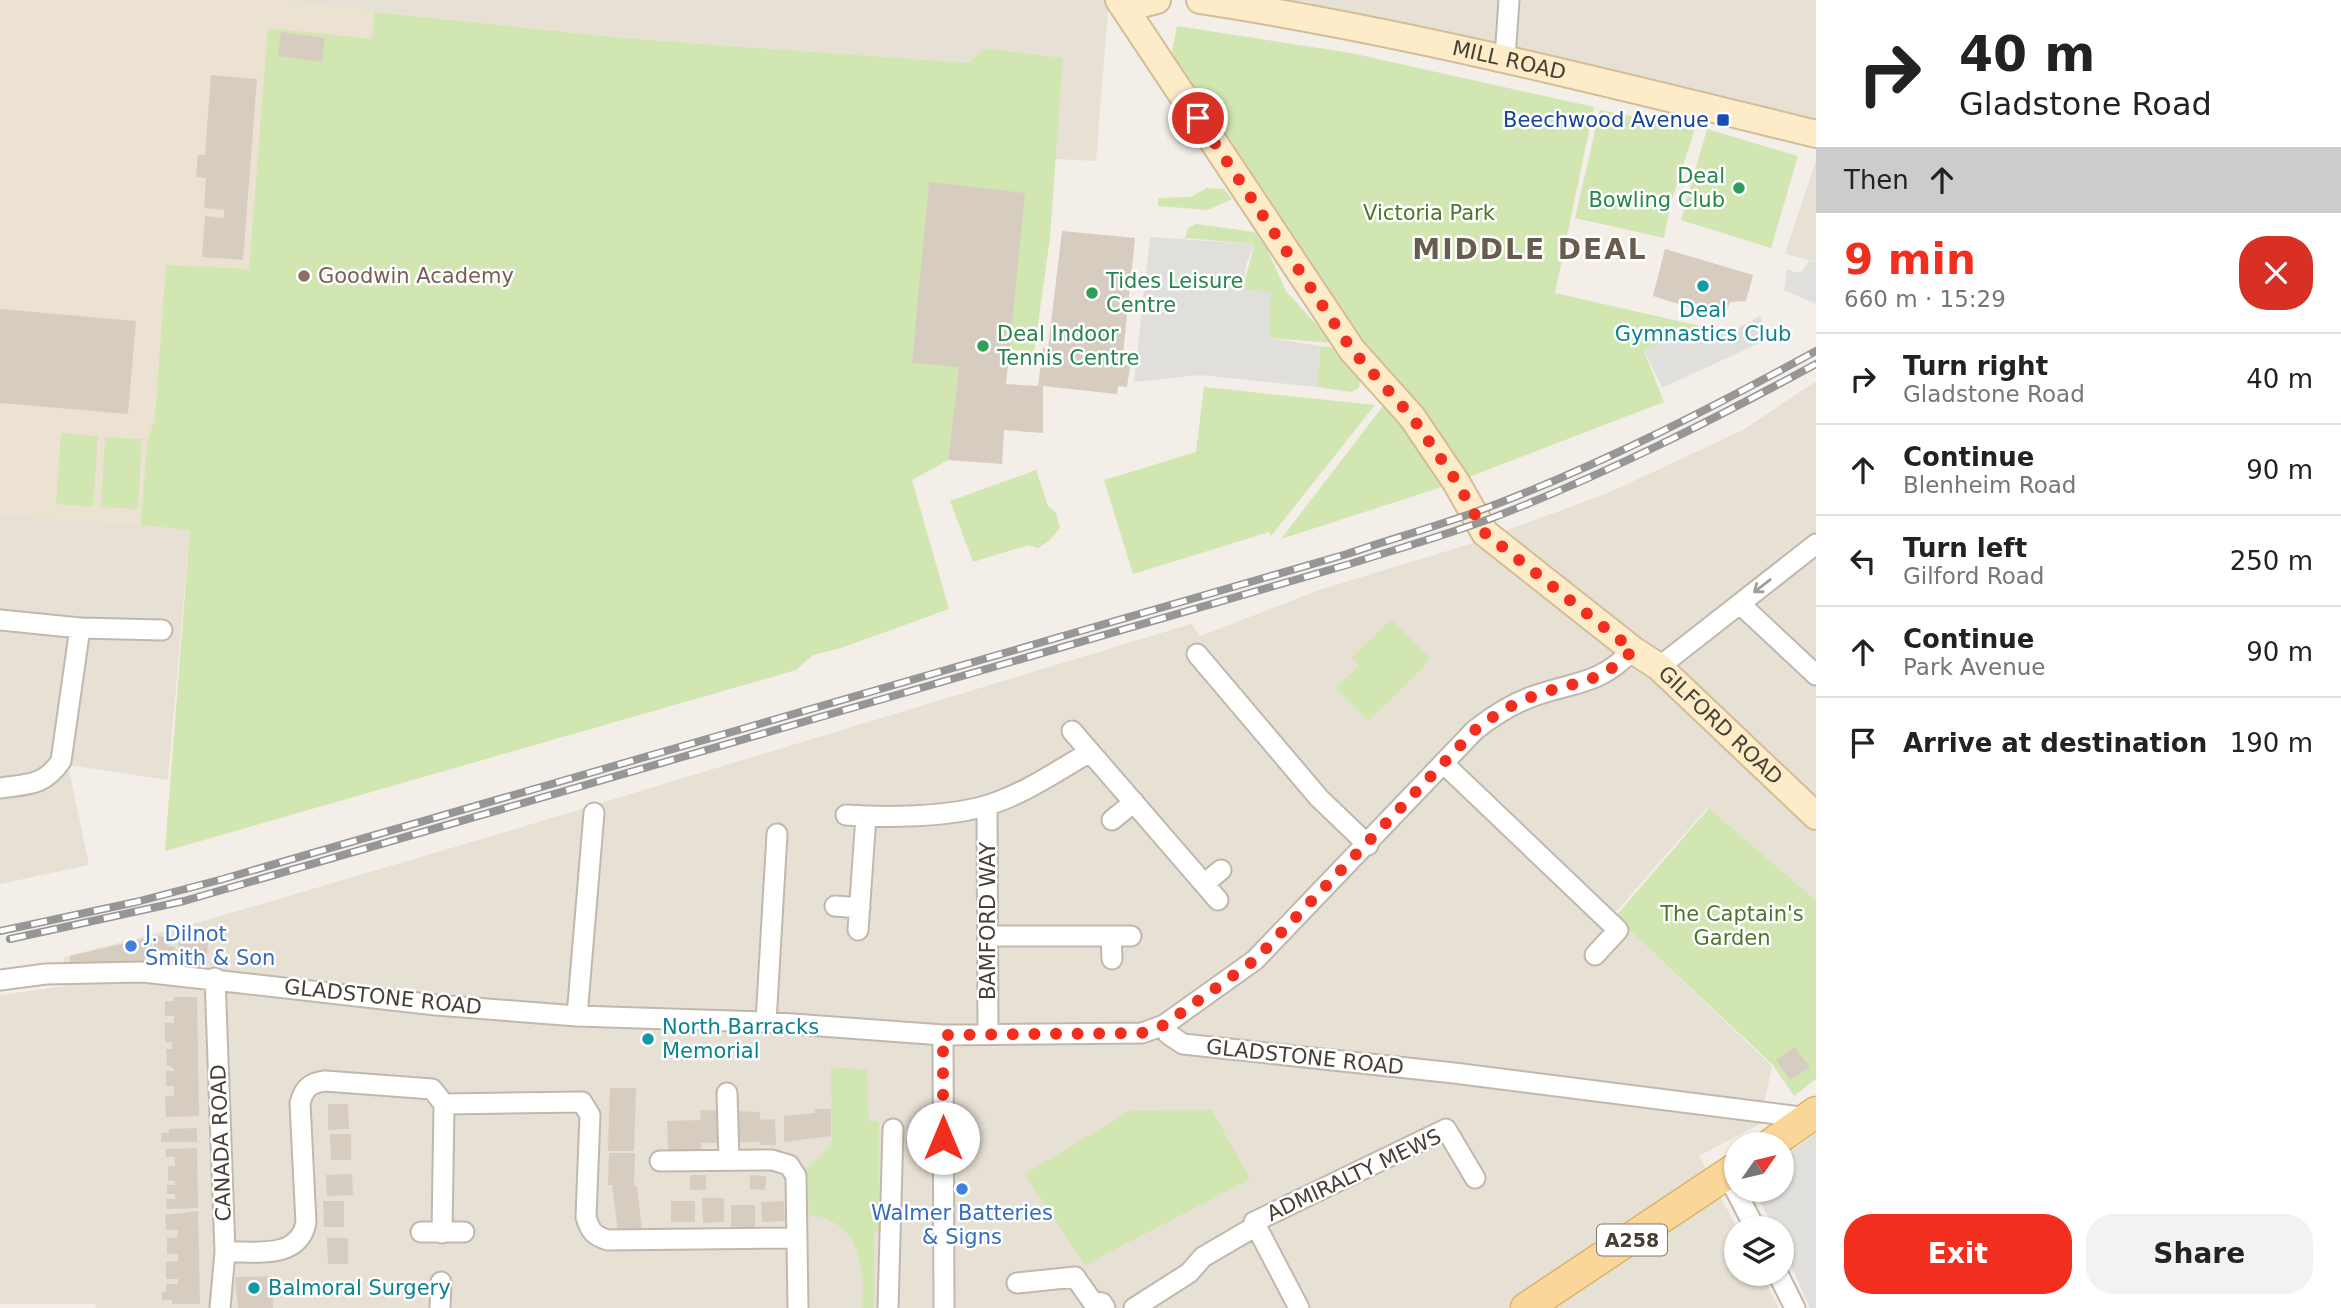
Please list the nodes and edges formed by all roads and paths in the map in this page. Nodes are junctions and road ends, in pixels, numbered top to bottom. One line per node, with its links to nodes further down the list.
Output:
1 (1157, 0): 4 (street)
2 (1200, 0): 5 (street, MILL ROAD)
3 (1509, 0): 6 (street)
4 (1123, 4): 13 (street, GILFORD ROAD)
5 (1290, 7): 6 (street, MILL ROAD)
6 (1505, 58): 7 (street, MILL ROAD)
7 (1816, 134)
8 (1816, 544): 9 (street, one-way to 9)
9 (1740, 604): 15 (street); 16 (street)
10 (0, 620): 11 (street)
11 (80, 628): 12 (street); 20 (street)
12 (162, 630)
13 (1633, 650): 15 (street, GILFORD ROAD); 19 (street)
14 (1196, 654): 27 (street)
15 (1659, 667): 24 (street, GILFORD ROAD)
16 (1816, 675)
17 (1072, 731): 18 (street)
18 (1090, 752): 21 (street); 22 (street)
19 (1443, 763): 27 (street); 35 (street)
20 (0, 788)
21 (1133, 802): 25 (street); 29 (street)
22 (986, 806): 32 (street); 34 (street, BAMFORD WAY)
23 (594, 813): 39 (street)
24 (1816, 816)
25 (1112, 820)
26 (777, 834): 40 (street)
27 (1368, 845): 41 (street)
28 (1221, 870): 29 (street)
29 (1204, 884): 30 (street)
30 (1218, 900)
31 (835, 906): 32 (street)
32 (860, 908): 33 (street)
33 (858, 930)
34 (989, 936): 36 (street); 43 (street, BAMFORD WAY)
35 (1595, 955)
36 (1112, 959)
37 (215, 978): 38 (street, GLADSTONE ROAD); 39 (street, GLADSTONE ROAD); 58 (street, CANADA ROAD)
38 (0, 980)
39 (577, 1016): 40 (street, GLADSTONE ROAD)
40 (766, 1022): 42 (street, GLADSTONE ROAD)
41 (1164, 1025): 43 (street, GLADSTONE ROAD); 46 (street, GLADSTONE ROAD)
42 (943, 1035): 43 (street, GLADSTONE ROAD); 66 (street)
43 (988, 1035)
44 (727, 1093): 49 (street)
45 (444, 1104): 56 (street); 57 (street); 58 (street)
46 (1812, 1115): 48 (main road)
47 (893, 1129): 65 (street)
48 (1788, 1132)
49 (729, 1160): 50 (street); 57 (street)
50 (660, 1161)
51 (1724, 1176): 70 (main road, A258)
52 (1475, 1178): 53 (street, ADMIRALTY MEWS)
53 (1256, 1226): 68 (street, ADMIRALTY MEWS); 69 (street, ADMIRALTY MEWS)
54 (421, 1232): 56 (street)
55 (464, 1232): 56 (street)
56 (442, 1233)
57 (797, 1238): 64 (street)
58 (225, 1252): 62 (street, CANADA ROAD)
59 (441, 1282): 63 (street)
60 (1017, 1283): 67 (street)
61 (1784, 1286): 71 (street)
62 (220, 1308)
63 (440, 1308)
64 (798, 1308)
65 (888, 1308)
66 (944, 1308)
67 (1105, 1308)
68 (1134, 1308)
69 (1299, 1308)
70 (1526, 1308)
71 (1795, 1308)

